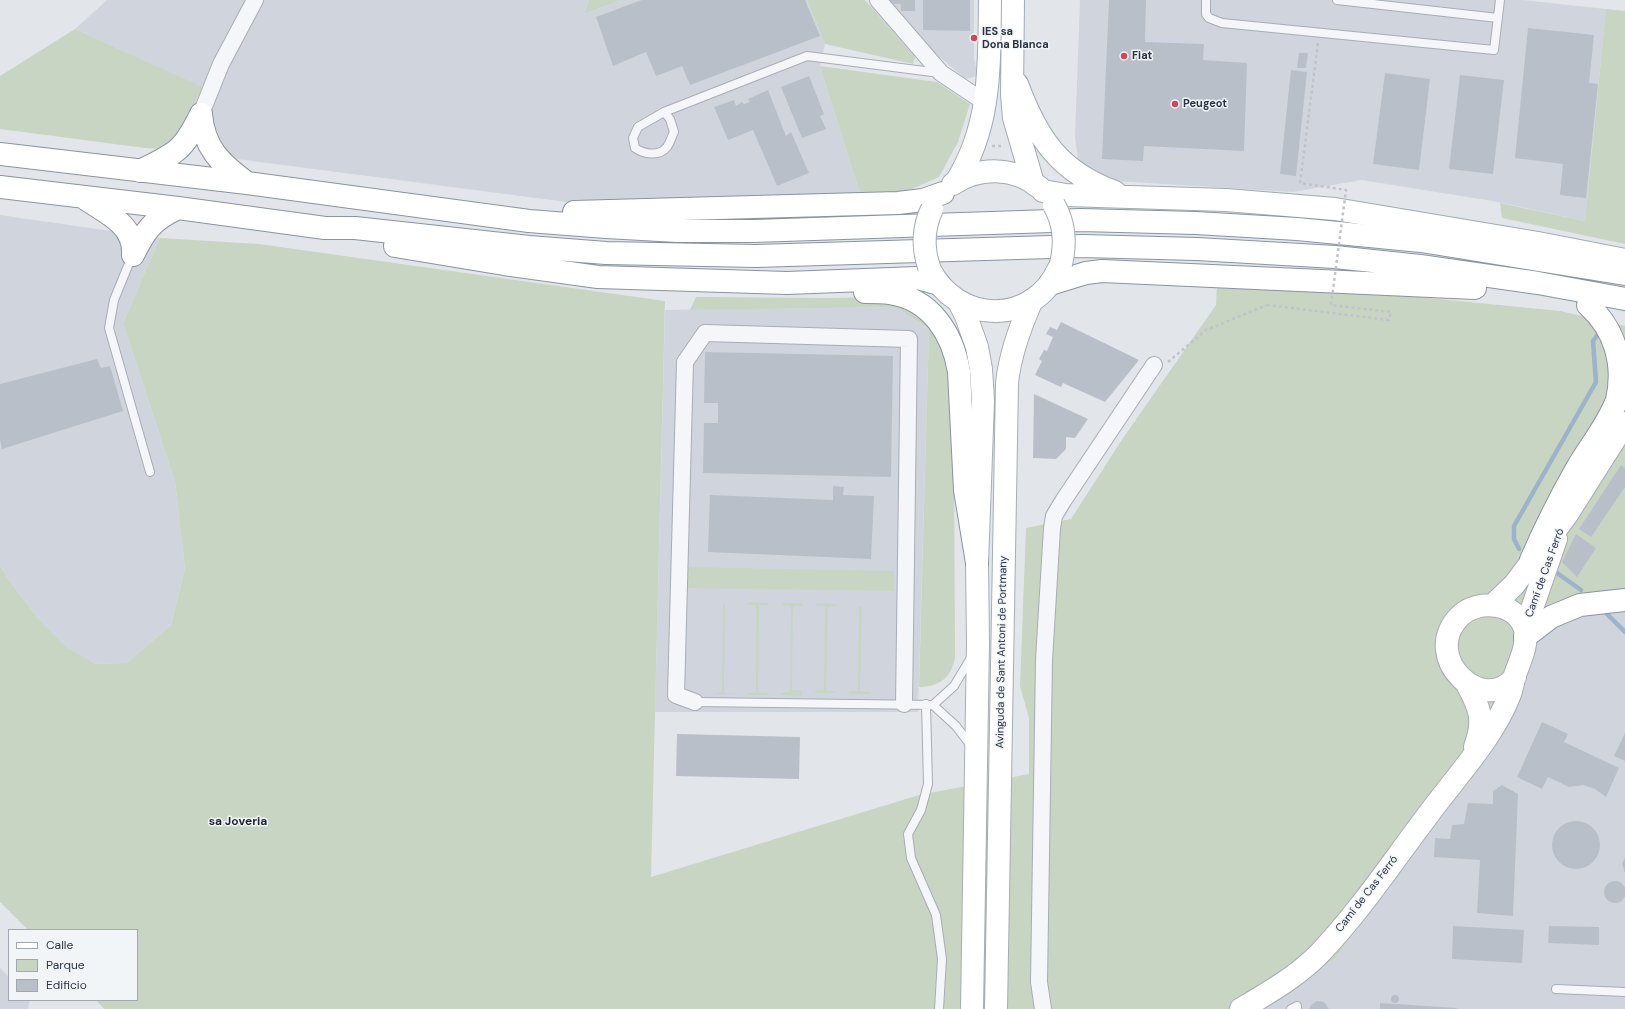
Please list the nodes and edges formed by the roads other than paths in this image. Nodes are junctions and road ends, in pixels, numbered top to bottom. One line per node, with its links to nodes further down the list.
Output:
1 (255, 0): 13 (street)
2 (878, 0): 10 (street)
3 (990, 0): 11 (main road)
4 (1013, 0): 9 (main road)
5 (1206, 0): 8 (lane)
6 (1337, 0): 8 (lane)
7 (1500, 0): 8 (lane)
8 (1498, 18)
9 (1012, 70): 18 (main road); 20 (main road)
10 (941, 73): 11 (street); 12 (lane)
11 (986, 103): 19 (main road)
12 (664, 112): 12 (lane)
13 (201, 114): 15 (main road); 16 (main road)
14 (0, 154): 15 (main road)
15 (140, 171): 16 (main road)
16 (247, 184): 23 (main road)
17 (0, 187): 21 (main road)
18 (1043, 193): 19 (main road); 20 (main road); 30 (main road, bridge)
19 (944, 195): 23 (main road); 28 (main road, bridge)
20 (1127, 196): 26 (main road)
21 (83, 198): 22 (main road); 25 (main road)
22 (178, 208): 24 (main road); 25 (main road)
23 (530, 221): 27 (main road)
24 (325, 228): 29 (main road); 32 (main road)
25 (133, 256): 38 (lane)
26 (1625, 260)
27 (1625, 274)
28 (934, 276): 29 (main road); 33 (main road)
29 (598, 277): 41 (main road)
30 (1050, 284): 31 (main road); 34 (main road)
31 (1032, 300): 33 (main road); 57 (main road, Avinguda de Sant Antoni de Portmany)
32 (1625, 300)
33 (959, 302): 41 (main road)
34 (1588, 305): 35 (main road); 40 (main road)
35 (1625, 312)
36 (1154, 365): 58 (street)
37 (1625, 423): 39 (main road, Camí de Cas Ferró)
38 (150, 472)
39 (1566, 516): 40 (main road, Camí de Cas Ferró); 44 (main road, Camí de Cas Ferró)
40 (1531, 560): 43 (main road, Camí de Cas Ferró)
41 (977, 563): 45 (main road)
42 (1625, 600): 44 (main road)
43 (1493, 605): 44 (main road); 47 (main road)
44 (1525, 633): 46 (main road)
45 (978, 643): 50 (lane); 51 (main road)
46 (1515, 677): 47 (main road); 52 (main road, Camí de Cas Ferró)
47 (1468, 684): 52 (main road, Camí de Cas Ferró)
48 (695, 702): 49 (lane); 49 (street)
49 (904, 704): 50 (lane)
50 (929, 704): 51 (lane); 55 (lane)
51 (977, 754): 56 (main road)
52 (1472, 757): 59 (main road, Camí de Cas Ferró)
53 (1556, 989): 54 (lane)
54 (1625, 992)
55 (939, 1009)
56 (972, 1009)
57 (996, 1009)
58 (1043, 1009)
59 (1241, 1009)
60 (1291, 1009): 61 (lane)
61 (1298, 1009)

